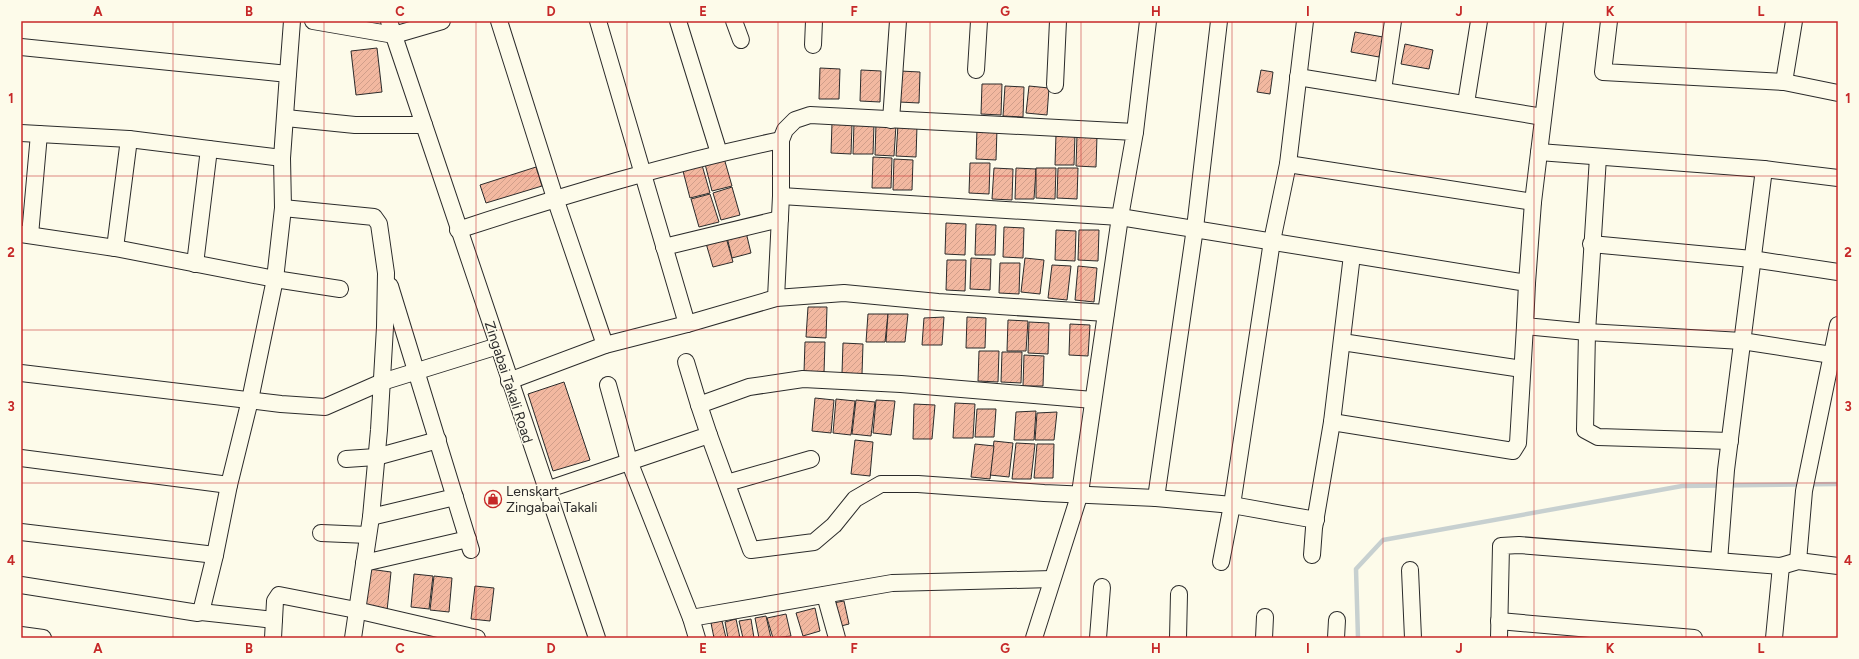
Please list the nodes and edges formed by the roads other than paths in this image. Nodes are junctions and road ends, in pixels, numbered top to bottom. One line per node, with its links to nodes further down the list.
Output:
1 (292, 21): 25 (street)
2 (313, 21): 20 (street)
3 (442, 21): 20 (street)
4 (499, 21): 51 (street)
5 (598, 21): 48 (street)
6 (678, 21): 43 (street)
7 (734, 21): 21 (street)
8 (814, 21): 22 (street)
9 (898, 21): 34 (street)
10 (979, 21): 24 (street)
11 (1058, 21): 28 (street)
12 (1148, 21): 36 (street)
13 (1219, 21): 56 (street)
14 (1305, 21): 26 (street)
15 (1393, 21): 29 (street)
16 (1479, 21): 31 (street)
17 (1555, 21): 32 (street)
18 (1609, 21): 27 (street)
19 (1794, 21): 27 (street)
20 (392, 28): 35 (street, Zingabai Takali Road)
21 (741, 40)
22 (813, 45)
23 (21, 46): 25 (street)
24 (976, 70)
25 (288, 74): 33 (street)
26 (1298, 77): 29 (street); 46 (street)
27 (1784, 82): 30 (street)
28 (1055, 85)
29 (1383, 90): 31 (street)
30 (1838, 93)
31 (1466, 103): 32 (street)
32 (1543, 117): 42 (street)
33 (286, 118): 35 (street); 45 (street)
34 (892, 120): 36 (street); 40 (street)
35 (424, 125): 57 (street, Zingabai Takali Road)
36 (1135, 132): 54 (street)
37 (21, 133): 38 (street)
38 (40, 134): 39 (street); 58 (street)
39 (129, 139): 41 (street); 62 (street)
40 (781, 140): 43 (street); 50 (street)
41 (209, 149): 45 (street); 65 (street)
42 (1539, 152): 44 (street); 52 (street)
43 (719, 153): 48 (street)
44 (1598, 157): 47 (street); 60 (street)
45 (282, 158): 53 (street)
46 (1288, 164): 52 (street); 59 (street)
47 (1764, 169): 49 (street); 64 (street)
48 (642, 174): 51 (street); 61 (street)
49 (1838, 178)
50 (781, 196): 54 (street); 55 (street)
51 (555, 198): 57 (street); 79 (street)
52 (1533, 202): 69 (street)
53 (283, 208): 67 (street); 68 (street)
54 (1120, 217): 56 (street); 72 (street)
55 (780, 219): 61 (street); 71 (street)
56 (1195, 228): 59 (street); 106 (street)
57 (458, 230): 80 (street, Zingabai Takali Road)
58 (25, 235): 62 (street)
59 (1272, 241): 63 (street); 107 (street)
60 (1591, 244): 64 (street); 76 (street)
61 (664, 247): 73 (street)
62 (114, 248): 65 (street)
63 (1352, 255): 69 (street); 78 (street)
64 (1752, 259): 66 (street); 77 (street)
65 (195, 264): 68 (street)
66 (1838, 272)
67 (386, 273): 84 (street); 87 (street)
68 (275, 279): 70 (street); 89 (street)
69 (1527, 283): 75 (street)
70 (340, 289)
71 (776, 298): 72 (street); 73 (street)
72 (1106, 313): 90 (street)
73 (687, 324): 79 (street)
74 (1838, 325): 81 (street)
75 (1525, 326): 76 (street); 83 (street)
76 (1587, 332): 77 (street); 95 (street)
77 (1742, 341): 81 (street); 95 (street)
78 (1342, 342): 83 (street); 92 (street)
79 (605, 344): 86 (street)
80 (498, 346): 84 (street); 86 (street, Zingabai Takali Road)
81 (1835, 356): 116 (street)
82 (686, 362): 91 (street)
83 (1522, 369): 92 (street)
84 (417, 371): 87 (street); 94 (street)
85 (21, 374): 89 (street)
86 (509, 381): 103 (street, Zingabai Takali Road)
87 (382, 382): 89 (street); 96 (street)
88 (608, 385): 100 (street)
89 (250, 400): 102 (street)
90 (1093, 400): 91 (street); 104 (street)
91 (699, 405): 93 (street)
92 (1332, 422): 109 (street)
93 (709, 434): 100 (street); 101 (street)
94 (438, 440): 96 (street); 105 (street)
95 (1730, 441): 115 (street)
96 (376, 457): 98 (street); 108 (street)
97 (21, 458): 102 (street)
98 (346, 459)
99 (811, 459): 101 (street)
100 (629, 461): 103 (street); 130 (street)
101 (727, 483): 104 (street)
102 (228, 485): 113 (street)
103 (546, 490): 139 (street, Zingabai Takali Road)
104 (1080, 493): 106 (street); 122 (street)
105 (455, 497): 108 (street); 118 (street)
106 (1156, 498): 107 (street)
107 (1232, 505): 109 (street); 117 (street)
108 (371, 517): 112 (street)
109 (1316, 520): 114 (street)
110 (21, 532): 113 (street)
111 (321, 534): 112 (street)
112 (368, 535): 118 (street)
113 (215, 555): 128 (street)
114 (1312, 555)
115 (1719, 561): 119 (street); 133 (street)
116 (1798, 561): 119 (street); 120 (street)
117 (1221, 562)
118 (364, 563): 127 (street)
119 (1781, 566): 150 (street)
120 (1838, 566)
121 (1410, 570): 147 (street)
122 (1052, 579): 126 (street); 142 (street)
123 (21, 585): 128 (street)
124 (1102, 587): 143 (street)
125 (1180, 594): 144 (street)
126 (825, 595): 130 (street); 141 (street)
127 (356, 610): 131 (street); 137 (street); 138 (street)
128 (201, 612): 131 (street)
129 (1264, 617): 145 (street)
130 (691, 618): 140 (street)
131 (274, 620): 136 (street)
132 (1337, 620): 146 (street)
133 (1499, 621): 148 (street); 149 (street)
134 (21, 635): 135 (street)
135 (43, 638)
136 (273, 638)
137 (353, 638)
138 (477, 638)
139 (596, 638)
140 (697, 638)
141 (837, 638)
142 (1034, 638)
143 (1098, 638)
144 (1178, 638)
145 (1264, 638)
146 (1336, 638)
147 (1413, 638)
148 (1499, 638)
149 (1694, 638)
150 (1774, 638)

